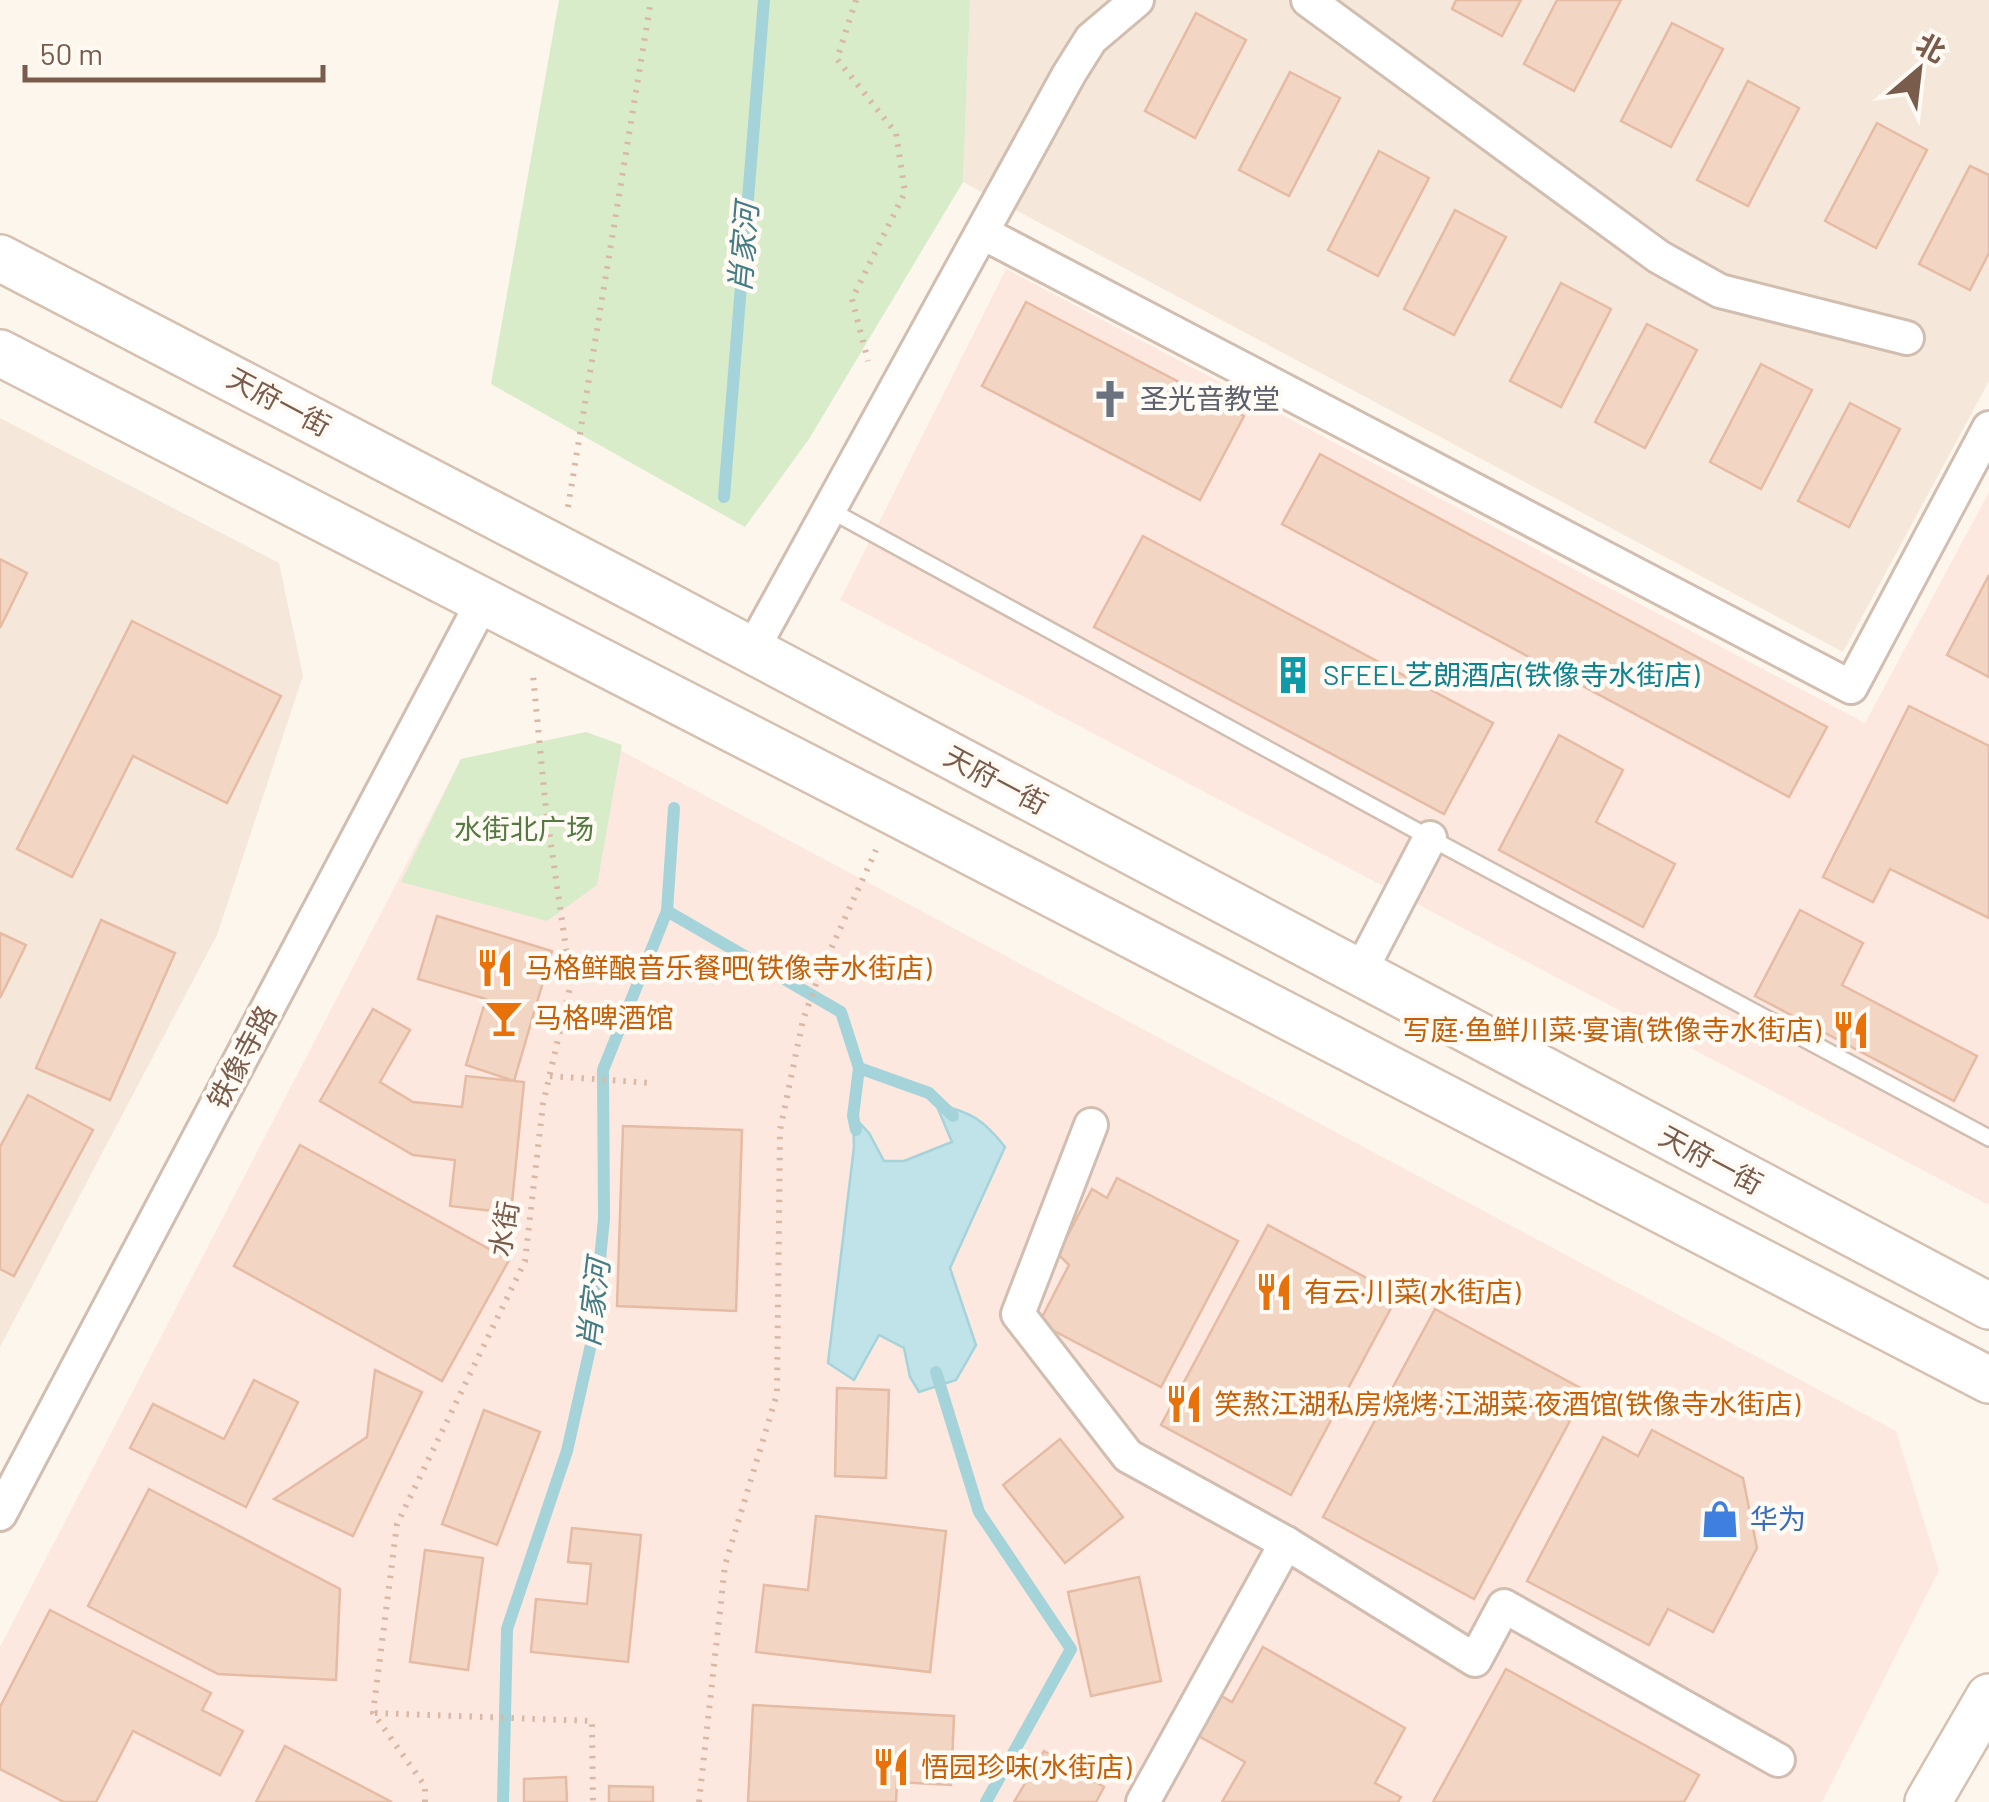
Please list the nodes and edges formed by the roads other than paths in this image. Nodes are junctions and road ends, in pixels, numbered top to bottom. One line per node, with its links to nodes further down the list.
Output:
1 (1137, 0): 3 (street)
2 (1308, 0): 5 (street)
3 (983, 233): 7 (street); 8 (street)
4 (0, 258): 10 (main road, 天府一街)
5 (1908, 338)
6 (0, 353): 9 (main road)
7 (1989, 428)
8 (830, 510): 10 (street); 11 (lane)
9 (483, 601): 16 (main road); 17 (street, 铁像寺路)
10 (752, 650): 12 (main road, 天府一街)
11 (1430, 838): 12 (street); 14 (lane)
12 (1359, 974): 15 (main road, 天府一街)
13 (1091, 1125): 18 (street)
14 (1989, 1138)
15 (1989, 1306)
16 (1989, 1380)
17 (0, 1514)
18 (1286, 1543): 20 (street); 21 (street)
19 (1989, 1696): 22 (main road)
20 (1778, 1760)
21 (1143, 1802)
22 (1928, 1802)

